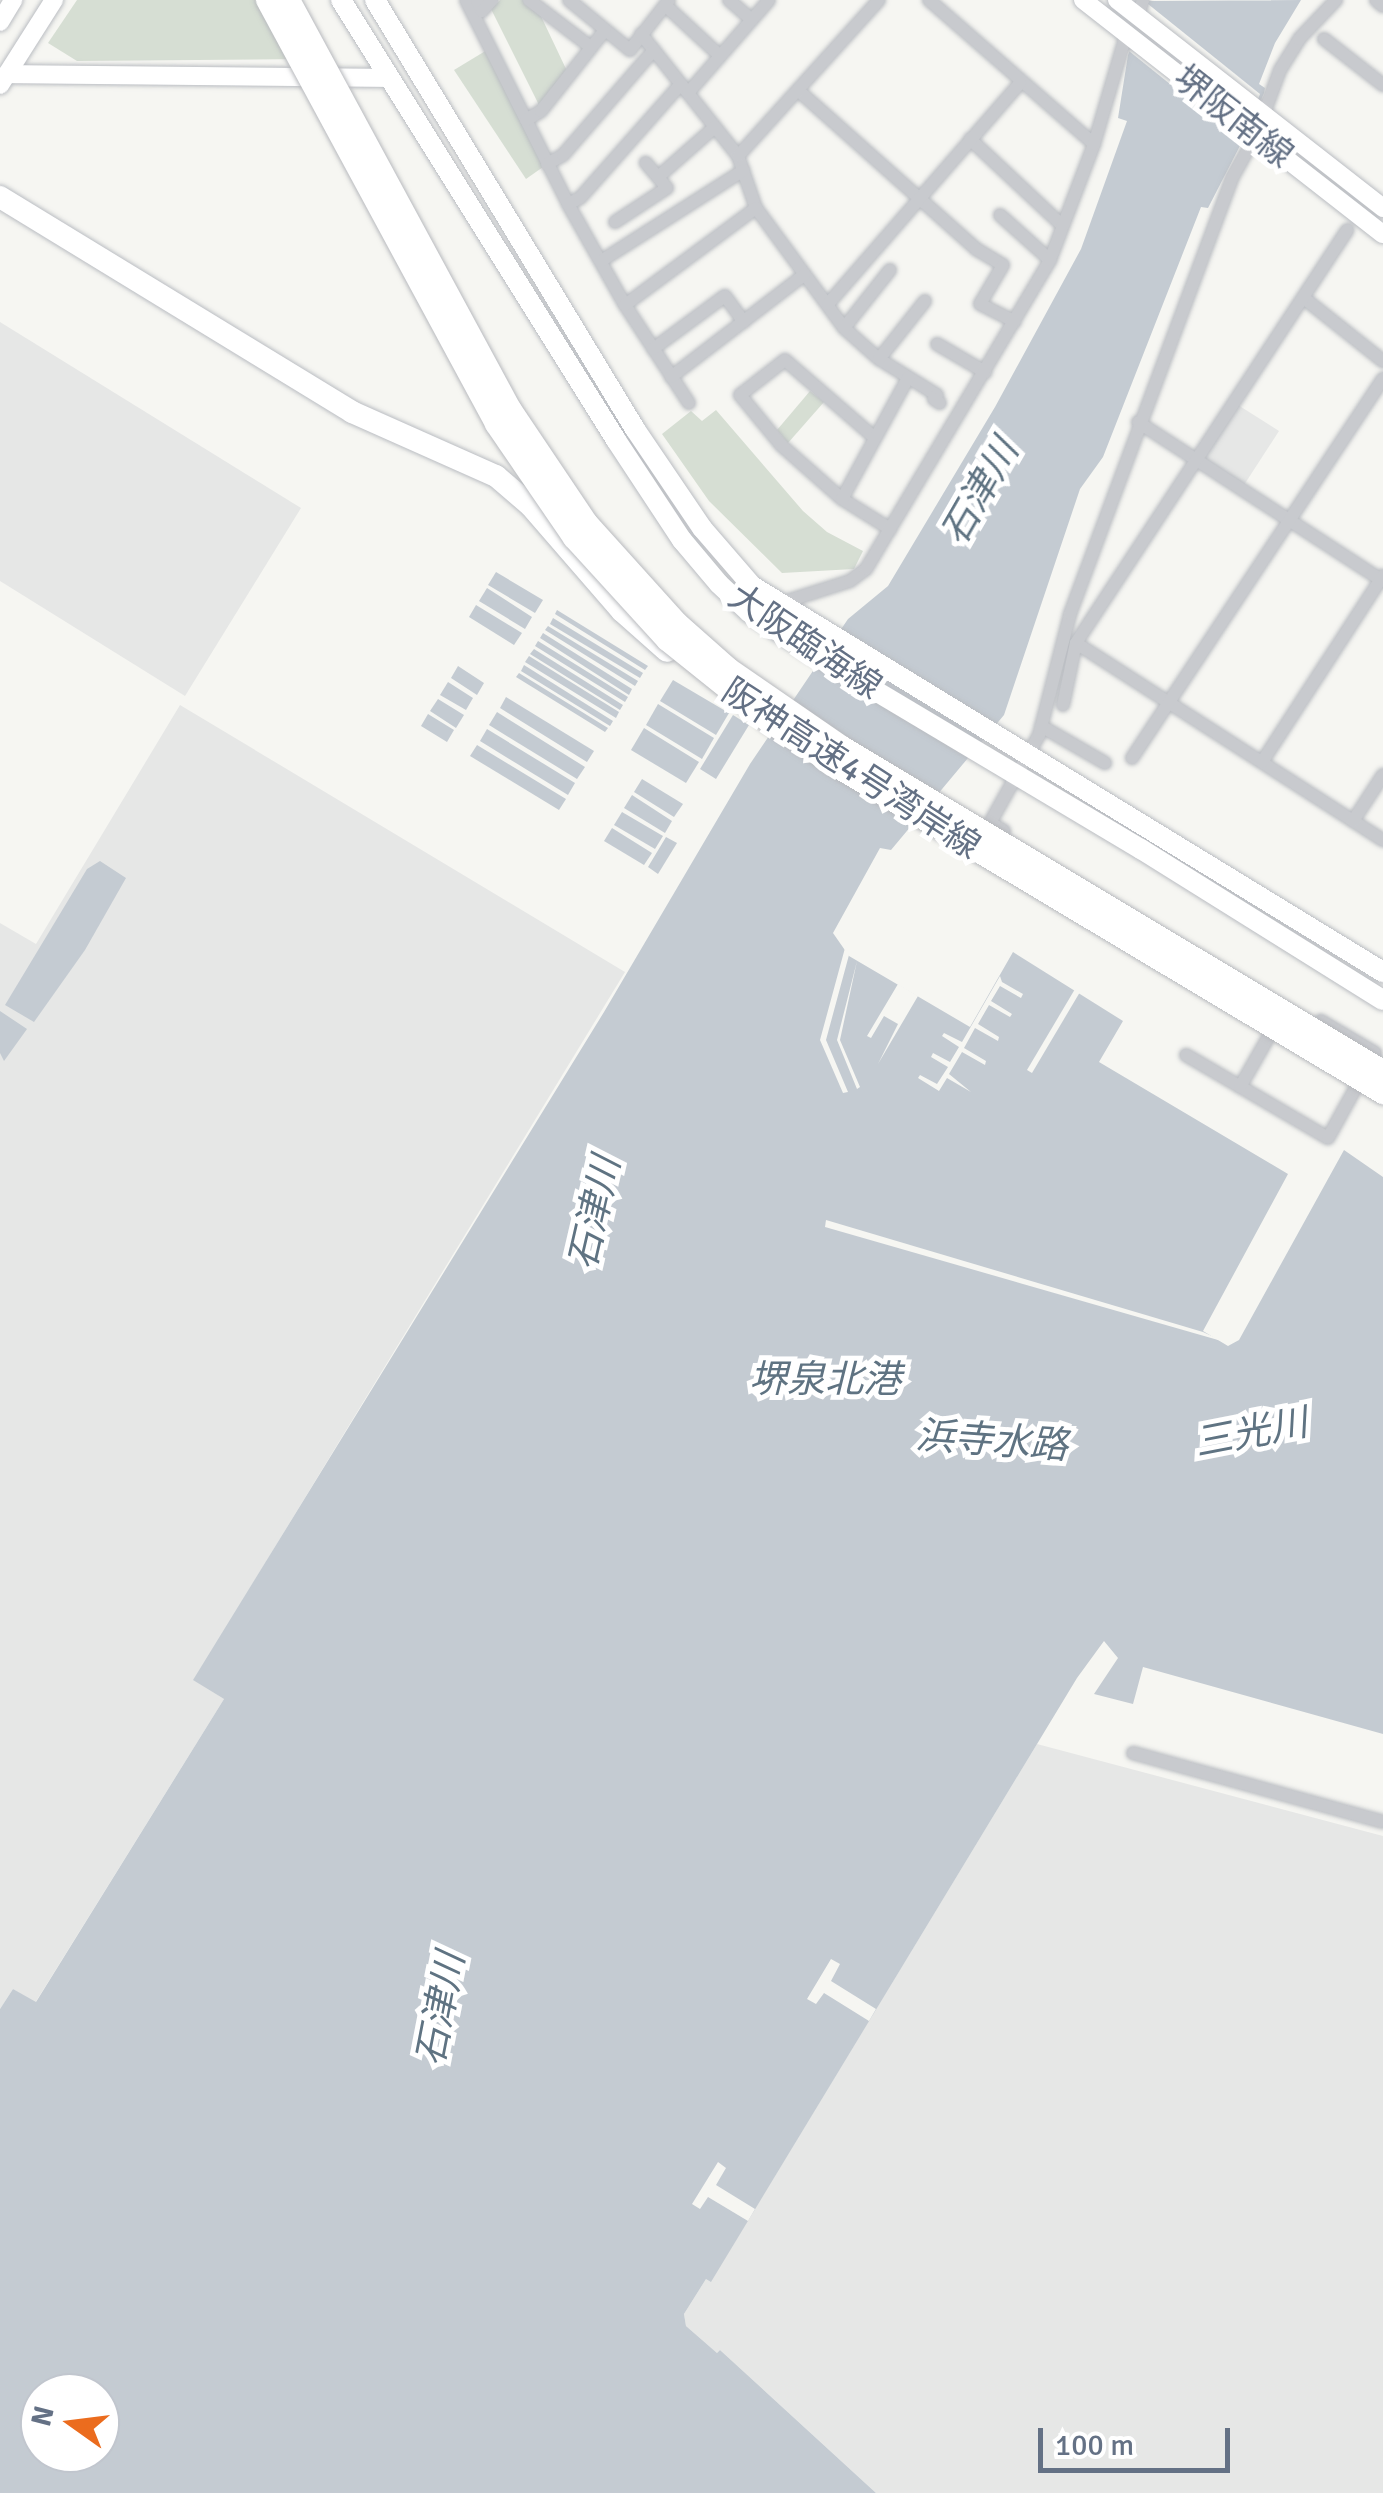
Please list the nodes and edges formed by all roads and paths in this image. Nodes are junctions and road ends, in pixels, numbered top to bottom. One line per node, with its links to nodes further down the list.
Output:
1 (10, 0): 24 (main road)
2 (54, 0): 34 (main road)
3 (267, 0): 92 (highway, 阪神高速4号湾岸線, bridge)
4 (289, 0): 58 (highway, 阪神高速4号湾岸線, bridge)
5 (298, 0): 58 (highway, bridge)
6 (341, 0): 33 (main road, 大阪臨海線)
7 (375, 0): 88 (main road, 大阪臨海線)
8 (466, 0): 39 (street)
9 (477, 0): 10 (street)
10 (492, 0)
11 (529, 0): 30 (street)
12 (569, 0): 26 (street)
13 (729, 0): 25 (street)
14 (769, 0): 25 (street)
15 (879, 0): 38 (street)
16 (929, 0): 35 (street)
17 (1083, 0): 28 (main road, 堺阪南線)
18 (1117, 0): 23 (main road, 堺阪南線)
19 (1336, 0): 40 (street)
20 (1376, 0): 22 (street)
21 (667, 3): 27 (street); 32 (street)
22 (1383, 6)
23 (1141, 12): 40 (main road, 堺阪南線)
24 (0, 19)
25 (752, 20): 32 (street)
26 (605, 30): 27 (street); 30 (street)
27 (641, 34): 31 (street)
28 (1129, 37): 40 (main road, 堺阪南線); 43 (street)
29 (1324, 39): 36 (street)
30 (591, 47): 39 (street)
31 (654, 50): 37 (street); 46 (street)
32 (720, 56): 37 (street)
33 (386, 78): 34 (main road); 98 (main road, 大阪臨海線)
34 (3, 80)
35 (1020, 83): 42 (street); 43 (street)
36 (1383, 85)
37 (684, 89): 41 (street); 51 (street)
38 (800, 92): 44 (street); 49 (street)
39 (526, 120): 46 (street)
40 (1257, 124): 53 (main road, 堺阪南線); 59 (main road, 堺阪南線); 81 (street)
41 (715, 127): 44 (street); 48 (street)
42 (970, 139): 49 (street); 56 (street)
43 (1094, 144): 56 (street)
44 (738, 156): 47 (street)
45 (646, 163): 48 (street)
46 (547, 164): 51 (street)
47 (744, 170): 52 (street); 60 (street)
48 (658, 177): 55 (street)
49 (919, 196): 66 (street); 69 (street)
50 (0, 197): 92 (highway, bridge)
51 (568, 204): 60 (street)
52 (756, 208): 63 (street); 67 (street)
53 (1383, 208)
54 (1000, 214): 61 (street)
55 (615, 222)
56 (1063, 226): 61 (street)
57 (1346, 230): 65 (street)
58 (415, 233): 106 (highway, 阪神高速4号湾岸線, bridge)
59 (1383, 234)
60 (601, 260): 67 (street)
61 (1050, 260): 69 (street)
62 (890, 270): 70 (street)
63 (804, 275): 66 (street); 68 (street)
64 (925, 300): 73 (street)
65 (1305, 300): 74 (street); 83 (street)
66 (828, 304): 70 (street)
67 (625, 305): 72 (street)
68 (744, 322): 72 (street); 76 (street)
69 (1015, 322): 75 (street)
70 (844, 328): 73 (street)
71 (937, 344): 75 (street)
72 (653, 349): 76 (street)
73 (879, 359): 77 (street)
74 (1383, 361)
75 (985, 372): 86 (street)
76 (671, 377): 80 (street)
77 (908, 378): 79 (street); 82 (street)
78 (1383, 379): 85 (street)
79 (940, 402)
80 (690, 403)
81 (1138, 422): 83 (street); 93 (street)
82 (876, 438): 84 (street); 84 (street)
83 (1196, 459): 85 (street); 89 (street)
84 (842, 499): 86 (street)
85 (1289, 520): 87 (street); 90 (street)
86 (890, 530): 88 (street)
87 (1382, 579): 97 (street)
88 (779, 604): 94 (main road, 大阪臨海線)
89 (1076, 643): 90 (street); 91 (street)
90 (1171, 702): 95 (street); 97 (street)
91 (1063, 705)
92 (768, 721): 108 (highway, 阪神高速4号湾岸線, bridge)
93 (1041, 726): 94 (street); 96 (street)
94 (1029, 752): 98 (street); 102 (main road, 大阪臨海線)
95 (1132, 758)
96 (1105, 762)
97 (1262, 762): 100 (street)
98 (1016, 774): 103 (main road, 大阪臨海線); 104 (street)
99 (1383, 775): 100 (street)
100 (1353, 821): 101 (street)
101 (1383, 840)
102 (1383, 972)
103 (1383, 1000)
104 (1289, 1002): 107 (street); 107 (street)
105 (1186, 1055): 107 (street)
106 (1383, 1071)
107 (1240, 1087)
108 (1383, 1093)
109 (1133, 1754): 110 (street)
110 (1383, 1822)

